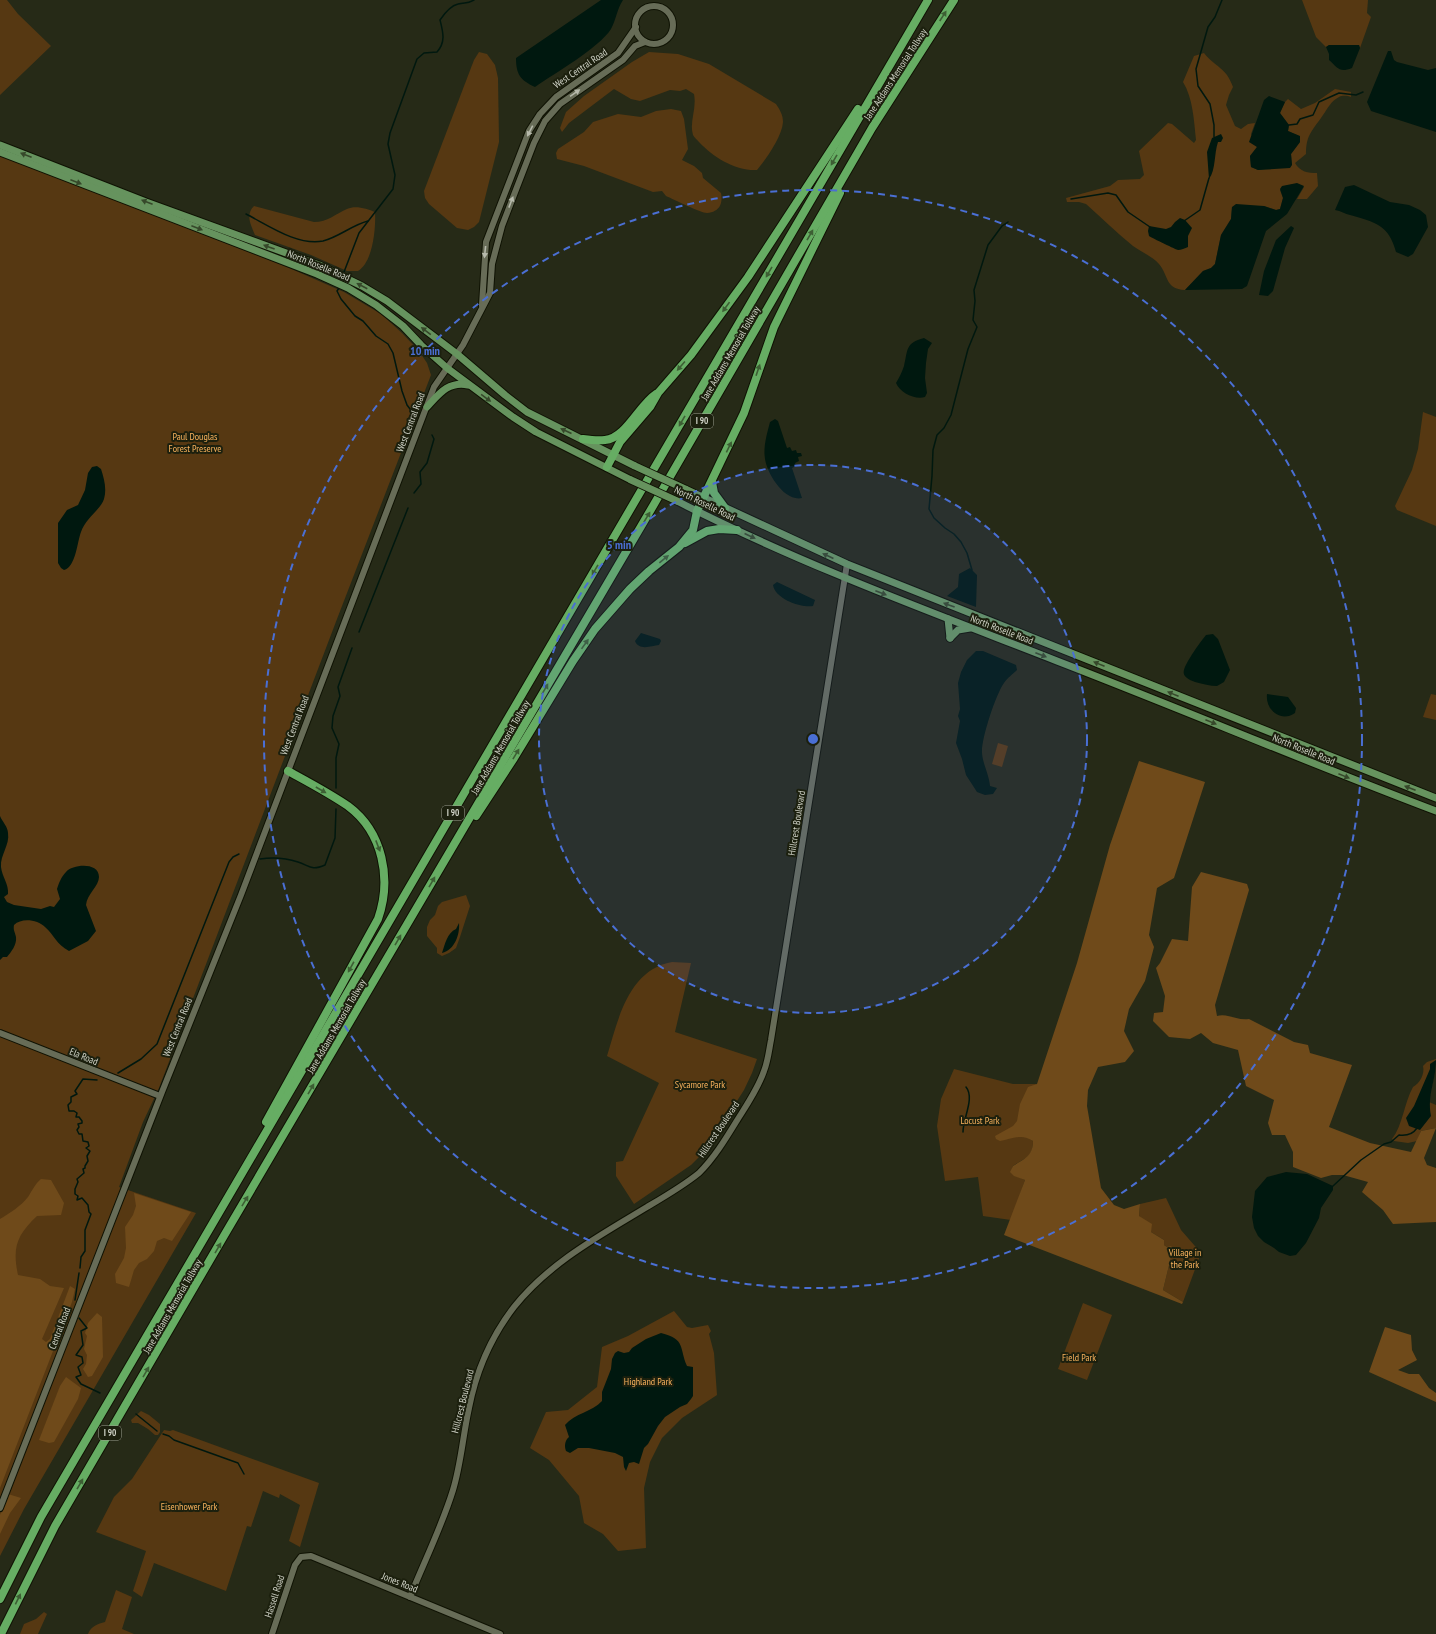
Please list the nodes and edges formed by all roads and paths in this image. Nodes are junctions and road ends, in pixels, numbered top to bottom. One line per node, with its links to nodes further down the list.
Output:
1 (928, 0): 4 (highway, Jane Addams Memorial Tollway / I 90)
2 (954, 0): 8 (highway, Jane Addams Memorial Tollway / I 90, one-way to 2)
3 (636, 27): 5 (street); 5 (street); 6 (street, West Central Road)
4 (910, 30): 19 (highway, one-way to 19); 41 (highway, Jane Addams Memorial Tollway / I 90, one-way to 41)
5 (645, 42): 7 (street, West Central Road, one-way to 5)
6 (543, 110): 7 (street); 11 (street, West Central Road, one-way to 11)
7 (549, 116): 12 (street, West Central Road)
8 (872, 128): 24 (highway, one-way to 8); 37 (highway, Jane Addams Memorial Tollway / I 90, one-way to 8)
9 (0, 145): 16 (main road, North Roselle Road, one-way to 9)
10 (0, 152): 17 (main road, North Roselle Road, one-way to 17)
11 (516, 164): 12 (street); 13 (street, West Central Road)
12 (524, 167): 14 (street, West Central Road, one-way to 12)
13 (493, 223): 14 (street); 15 (street, West Central Road, one-way to 15)
14 (502, 226): 15 (street, West Central Road)
15 (482, 306): 16 (street, West Central Road)
16 (457, 354): 17 (street, West Central Road); 21 (main road, North Roselle Road, one-way to 16)
17 (447, 368): 18 (main road, North Roselle Road); 20 (street, West Central Road)
18 (471, 386): 20 (main road); 23 (main road, North Roselle Road, one-way to 23)
19 (658, 392): 21 (highway); 22 (highway)
20 (427, 407): 34 (street, West Central Road)
21 (583, 439): 22 (main road, North Roselle Road)
22 (613, 455): 23 (highway); 25 (main road, North Roselle Road, bridge)
23 (607, 468): 27 (main road, North Roselle Road, bridge)
24 (712, 482): 25 (highway); 26 (highway)
25 (704, 498): 26 (main road, North Roselle Road); 27 (highway)
26 (725, 508): 30 (main road, North Roselle Road, one-way to 26)
27 (698, 512): 28 (main road, North Roselle Road); 29 (highway)
28 (737, 530): 29 (highway); 31 (main road, North Roselle Road, one-way to 31)
29 (679, 547): 37 (highway, one-way to 29)
30 (847, 564): 31 (street, Hillcrest Boulevard); 35 (main road, North Roselle Road, one-way to 30)
31 (844, 579): 32 (main road, North Roselle Road, one-way to 32); 44 (street, Hillcrest Boulevard)
32 (948, 619): 33 (main road, North Roselle Road); 33 (main road)
33 (972, 628): 36 (main road, North Roselle Road, one-way to 36)
34 (288, 771): 39 (street, West Central Road); 41 (highway, one-way to 41)
35 (1436, 798)
36 (1436, 811)
37 (455, 844): 46 (highway, Jane Addams Memorial Tollway / I 90, one-way to 37)
38 (0, 1033): 39 (street, Ela Road)
39 (160, 1096): 40 (street, West Central Road)
40 (136, 1156): 42 (street, Central Road)
41 (228, 1198): 45 (highway, Jane Addams Memorial Tollway / I 90)
42 (0, 1508)
43 (295, 1564): 44 (street, Jones Road); 47 (street, Hassell Road)
44 (410, 1597): 48 (street, Jones Road)
45 (0, 1599)
46 (1, 1634)
47 (272, 1634)
48 (500, 1634)

